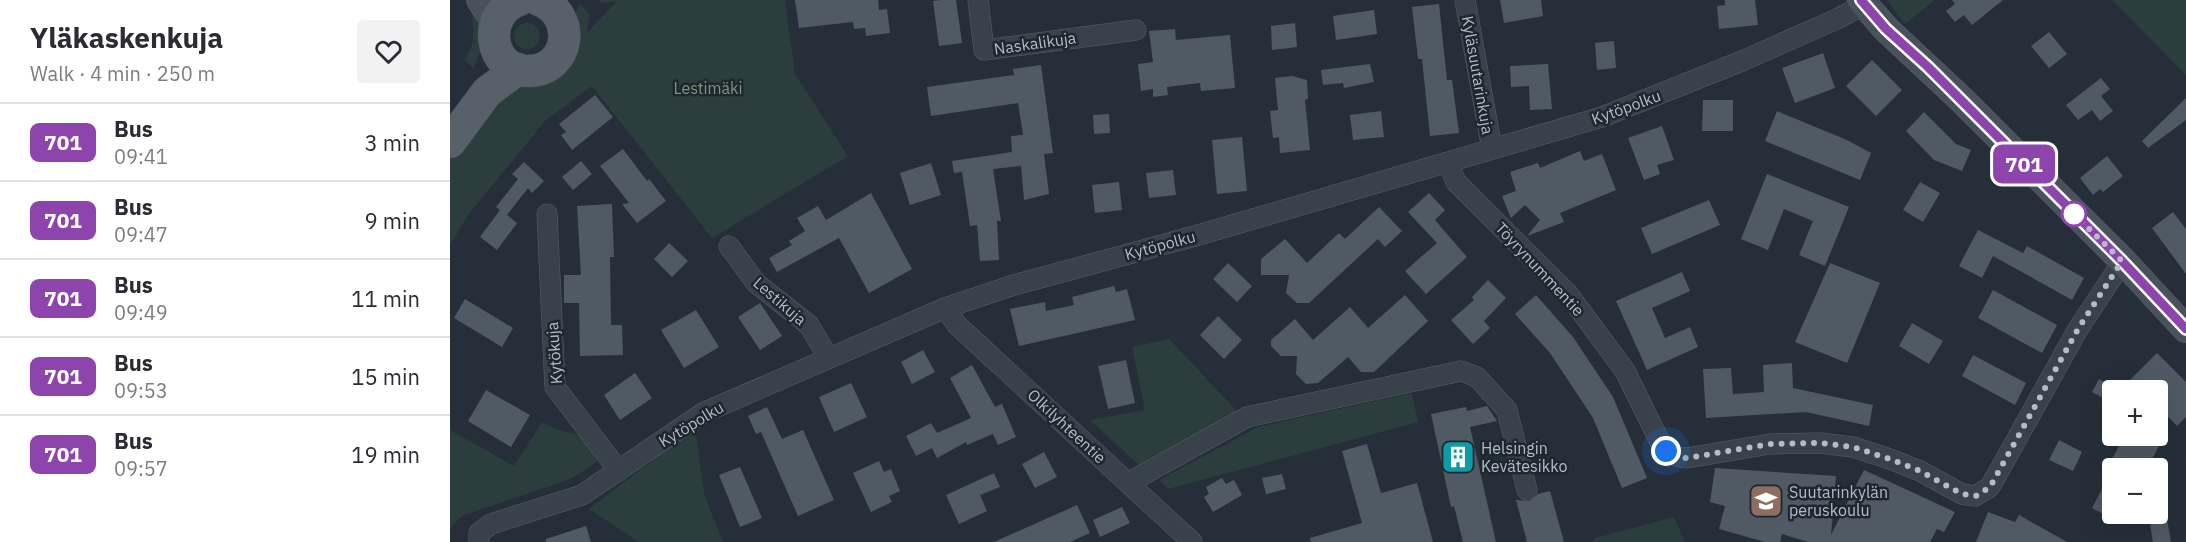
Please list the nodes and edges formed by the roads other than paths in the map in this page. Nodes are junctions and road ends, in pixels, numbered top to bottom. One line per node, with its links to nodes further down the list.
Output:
1 (978, 0): 5 (street, Naskalikuja)
2 (1465, 0): 9 (street, Kyläsuutarinkuja)
3 (1862, 2): 9 (street, Kytöpolku); 13 (street)
4 (526, 9): 6 (main road); 6 (main road); 7 (main road)
5 (1136, 30)
6 (518, 69): 8 (main road)
7 (450, 107)
8 (450, 142)
9 (1492, 149): 10 (street, Kytöpolku)
10 (1448, 162): 13 (street, Töyrynummentie); 14 (street, Kytöpolku)
11 (547, 214): 17 (street, Kytökuja)
12 (729, 246): 16 (street, Lestikuja)
13 (2122, 261): 15 (street)
14 (945, 308): 16 (street, Kytöpolku); 18 (street, Olkilyhteentie)
15 (2186, 329)
16 (828, 357): 17 (street, Kytöpolku)
17 (618, 471): 20 (street, Kytöpolku)
18 (1128, 483): 19 (street); 21 (street, Olkilyhteentie)
19 (1527, 490)
20 (479, 537)
21 (1192, 542)

